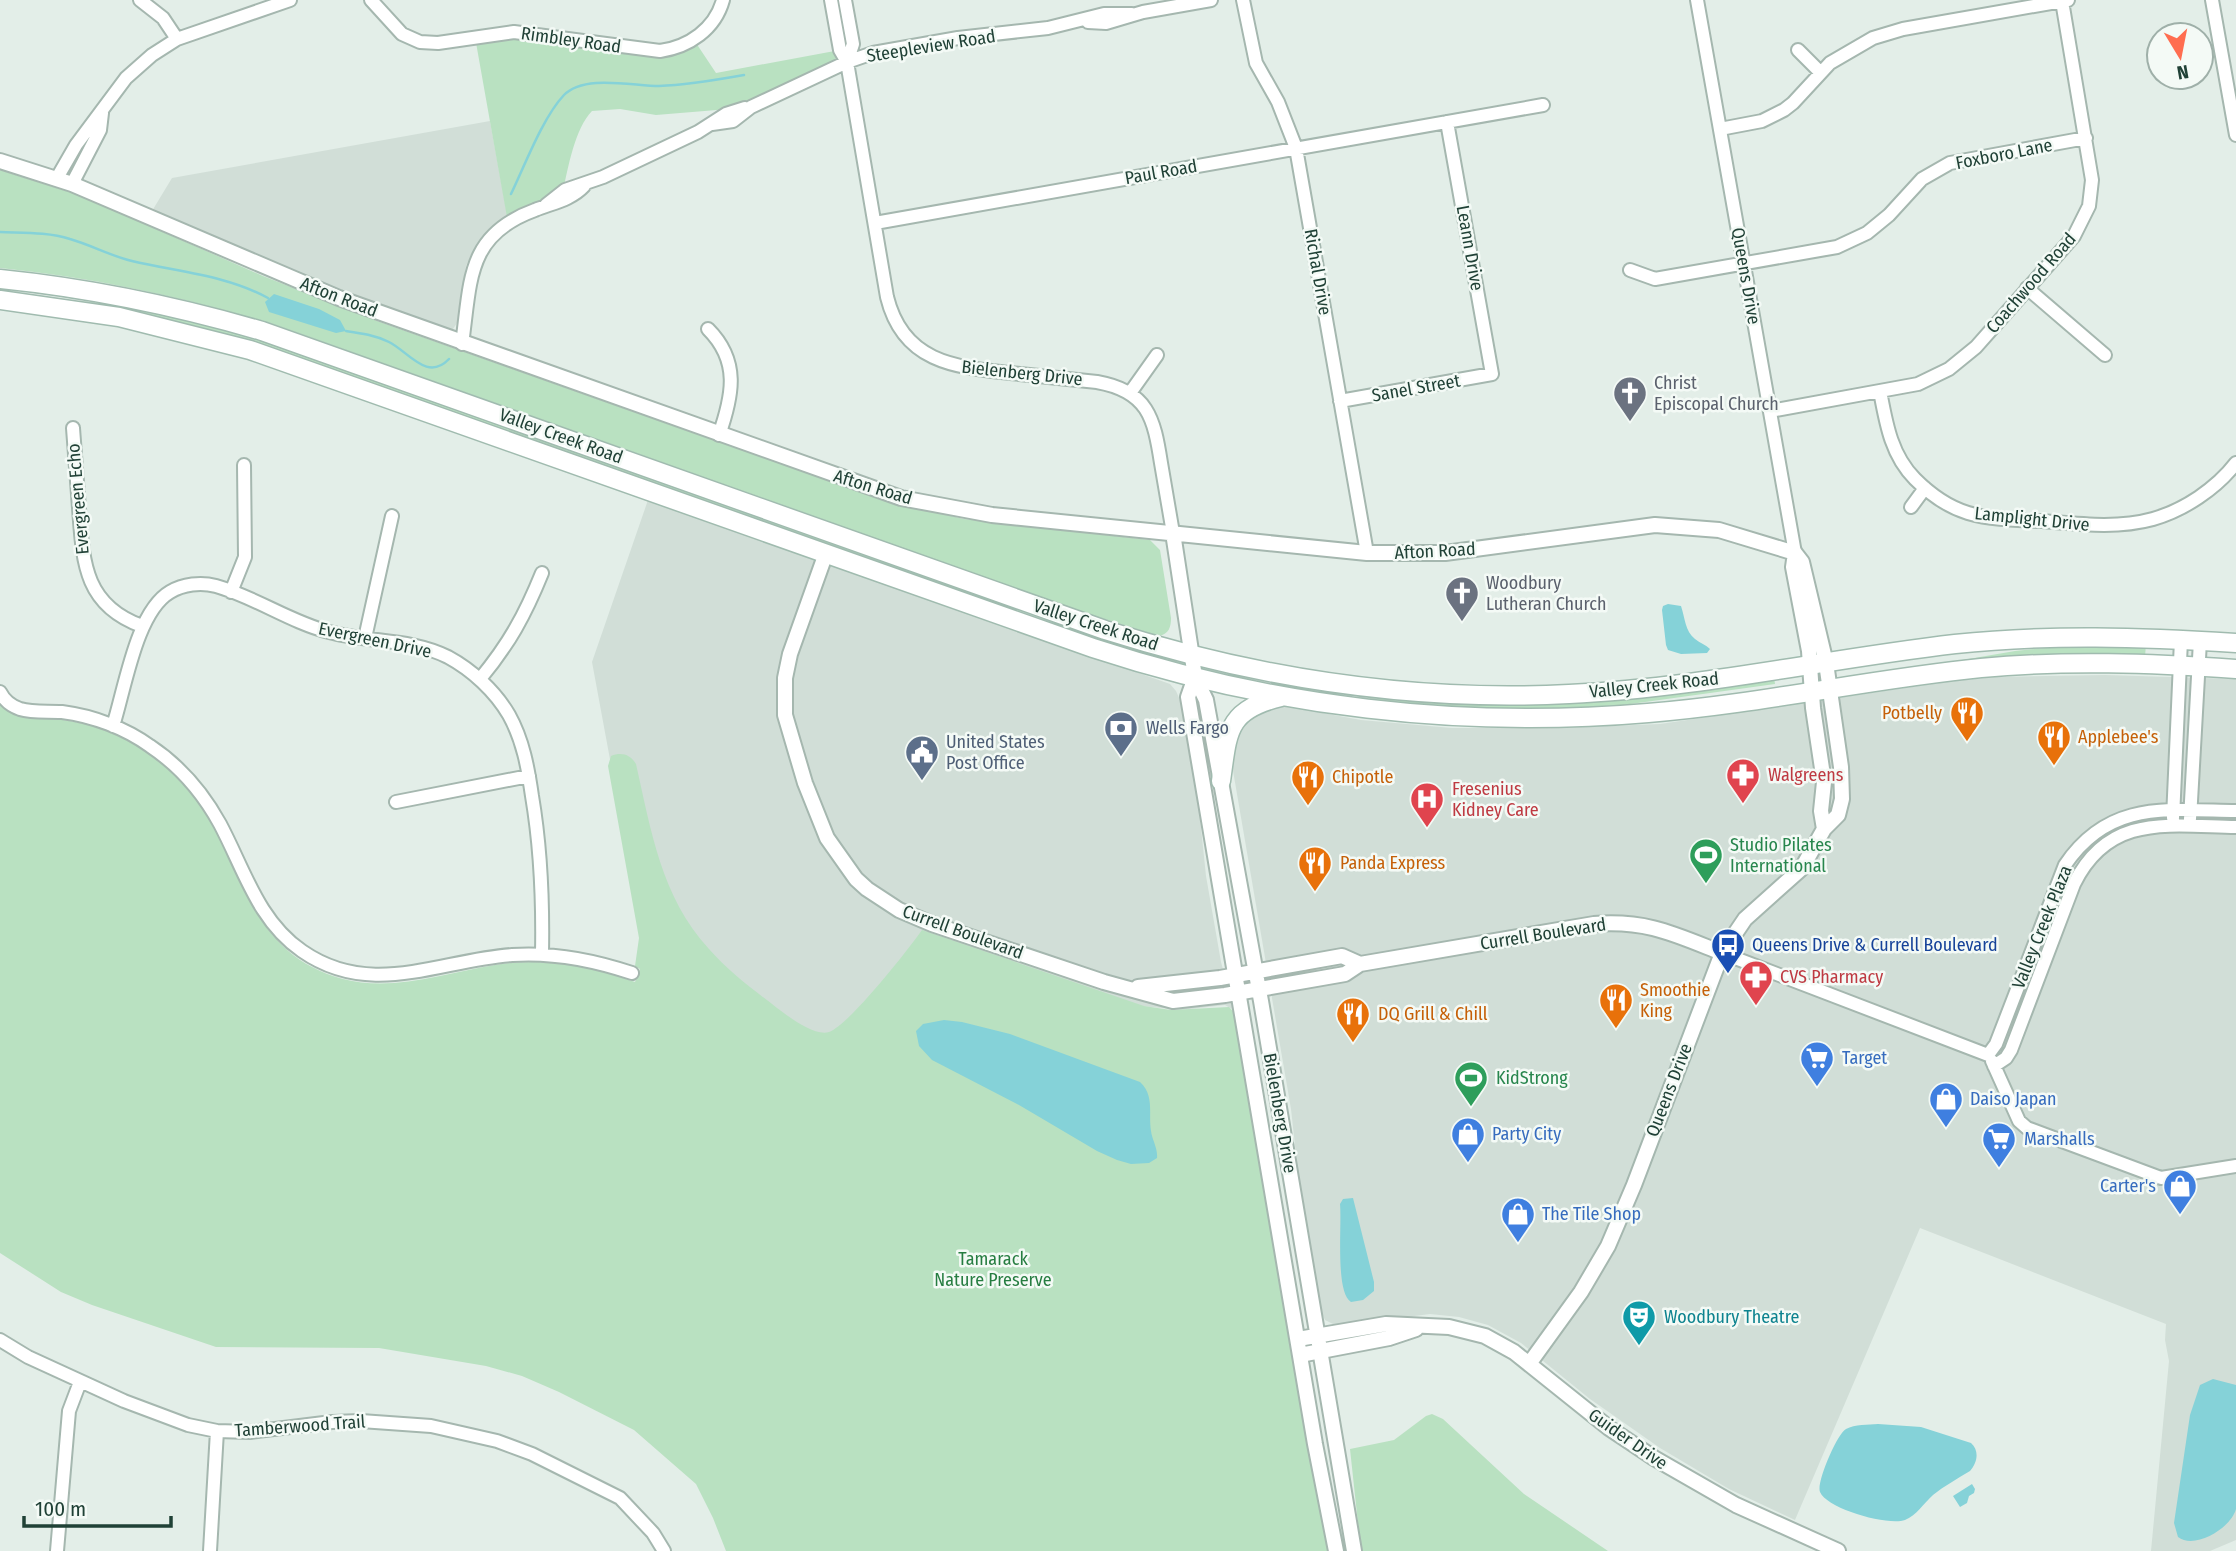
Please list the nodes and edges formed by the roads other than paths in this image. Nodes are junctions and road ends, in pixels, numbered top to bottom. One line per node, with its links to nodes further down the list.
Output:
1 (140, 0): 12 (street)
2 (290, 0): 12 (street)
3 (371, 0): 4 (street, Rimbley Road)
4 (723, 0)
5 (831, 0): 14 (street)
6 (845, 0): 14 (street)
7 (1211, 0): 14 (street, Steepleview Road)
8 (1243, 0): 22 (street, Richal Drive)
9 (1697, 0): 19 (street, Queens Drive)
10 (2212, 0): 20 (street)
11 (2065, 1): 15 (street); 21 (street, Coachwood Road)
12 (177, 39): 17 (street)
13 (1798, 50): 15 (street)
14 (847, 62): 26 (street, Bielenberg Drive); 33 (street, Steepleview Road)
15 (1820, 72): 19 (street)
16 (1543, 105): 18 (street, Paul Road)
17 (102, 113): 24 (street); 25 (street)
18 (1447, 122): 22 (street, Paul Road); 36 (street, Leann Drive)
19 (1720, 129): 27 (street, Queens Drive)
20 (2236, 135)
21 (2086, 138): 27 (street, Foxboro Lane); 30 (street, Coachwood Road)
22 (1296, 148): 26 (street, Paul Road); 39 (street, Richal Drive)
23 (0, 161): 24 (street, Afton Road)
24 (57, 178): 25 (street, Afton Road)
25 (72, 184): 33 (street, Afton Road)
26 (875, 223): 38 (street, Bielenberg Drive)
27 (1743, 264): 28 (street, Foxboro Lane); 40 (street, Queens Drive)
28 (1630, 270)
29 (0, 279): 59 (main road, Valley Creek Road)
30 (2027, 288): 35 (street); 37 (street, Coachwood Road)
31 (0, 300): 49 (main road, Valley Creek Road)
32 (708, 328): 42 (street)
33 (462, 344): 42 (street, Afton Road)
34 (1157, 355): 38 (street)
35 (2105, 355)
36 (1492, 374): 39 (street, Sanel Street)
37 (1880, 391): 40 (street, Coachwood Road); 45 (street, Lamplight Drive)
38 (1130, 393): 48 (street, Bielenberg Drive)
39 (1340, 401): 50 (street, Richal Drive)
40 (1770, 411): 51 (street, Queens Drive)
41 (73, 428): 54 (street, Evergreen Echo)
42 (719, 435): 48 (street, Afton Road)
43 (243, 465): 53 (street)
44 (2234, 469): 45 (street, Lamplight Drive)
45 (1925, 488): 46 (street)
46 (1911, 507)
47 (392, 516): 55 (street)
48 (1174, 533): 50 (street, Afton Road); 59 (street, Bielenberg Drive)
49 (826, 553): 64 (main road, Valley Creek Road); 85 (street, Currell Boulevard)
50 (1367, 553): 51 (street, Afton Road)
51 (1794, 553): 60 (street, Queens Drive)
52 (542, 573): 65 (street)
53 (231, 592): 54 (street, Evergreen Drive); 55 (street, Evergreen Drive)
54 (142, 626): 69 (street, Evergreen Drive)
55 (365, 638): 65 (street, Evergreen Drive)
56 (2181, 640): 57 (main road, Valley Creek Road); 60 (main road, Valley Creek Road); 61 (street)
57 (2200, 641): 58 (main road, Valley Creek Road); 62 (street)
58 (2236, 643)
59 (1192, 656): 60 (main road, Valley Creek Road); 64 (street, Bielenberg Drive)
60 (1819, 664): 66 (street, Queens Drive)
61 (2180, 665): 62 (main road, Valley Creek Road); 66 (main road, Valley Creek Road); 73 (street)
62 (2199, 667): 63 (main road, Valley Creek Road); 74 (street)
63 (2236, 669)
64 (1195, 677): 68 (main road, Valley Creek Road); 71 (street, Bielenberg Drive); 84 (street, Bielenberg Drive)
65 (480, 679): 70 (street, Evergreen Drive)
66 (1821, 690): 68 (main road, Valley Creek Road); 79 (street, Queens Drive)
67 (0, 692): 69 (street)
68 (1284, 696): 71 (main road)
69 (113, 726): 80 (street)
70 (529, 776): 72 (street); 80 (street, Evergreen Drive)
71 (1221, 781): 82 (street, Bielenberg Drive)
72 (396, 802)
73 (2174, 810): 74 (street, Valley Creek Plaza); 76 (street); 88 (street, Valley Creek Plaza)
74 (2191, 811): 75 (street, Valley Creek Plaza); 77 (street)
75 (2236, 811)
76 (2173, 826): 77 (street, Valley Creek Plaza); 88 (street, Valley Creek Plaza)
77 (2190, 827): 78 (street, Valley Creek Plaza)
78 (2236, 827)
79 (1722, 953): 81 (street, Currell Boulevard); 88 (street); 96 (street, Queens Drive)
80 (542, 954): 83 (street)
81 (1360, 964): 82 (street, Currell Boulevard); 86 (street, Currell Boulevard)
82 (1255, 972): 84 (street, Currell Boulevard); 86 (street, Bielenberg Drive)
83 (632, 973)
84 (1235, 975): 85 (street, Currell Boulevard); 87 (street, Bielenberg Drive)
85 (1129, 988): 87 (street, Currell Boulevard)
86 (1259, 990): 87 (street, Currell Boulevard); 91 (street, Bielenberg Drive)
87 (1238, 993): 92 (street, Bielenberg Drive)
88 (1991, 1060): 89 (street)
89 (2236, 1166)
90 (1423, 1326): 91 (street, Guider Drive); 94 (street, Guider Drive); 96 (street, Guider Drive)
91 (1318, 1336): 92 (street, Guider Drive); 94 (street, Bielenberg Drive)
92 (1298, 1339): 95 (street, Bielenberg Drive)
93 (0, 1340): 97 (street, Tamberwood Trail)
94 (1321, 1351): 95 (street, Guider Drive); 103 (street, Bielenberg Drive)
95 (1300, 1355): 102 (street, Bielenberg Drive)
96 (1529, 1364): 104 (street, Guider Drive)
97 (80, 1382): 98 (street, Tamberwood Trail); 99 (street)
98 (217, 1431): 100 (street); 101 (street, Tamberwood Trail)
99 (57, 1551)
100 (210, 1551)
101 (664, 1551)
102 (1336, 1551)
103 (1354, 1551)
104 (1839, 1551)

